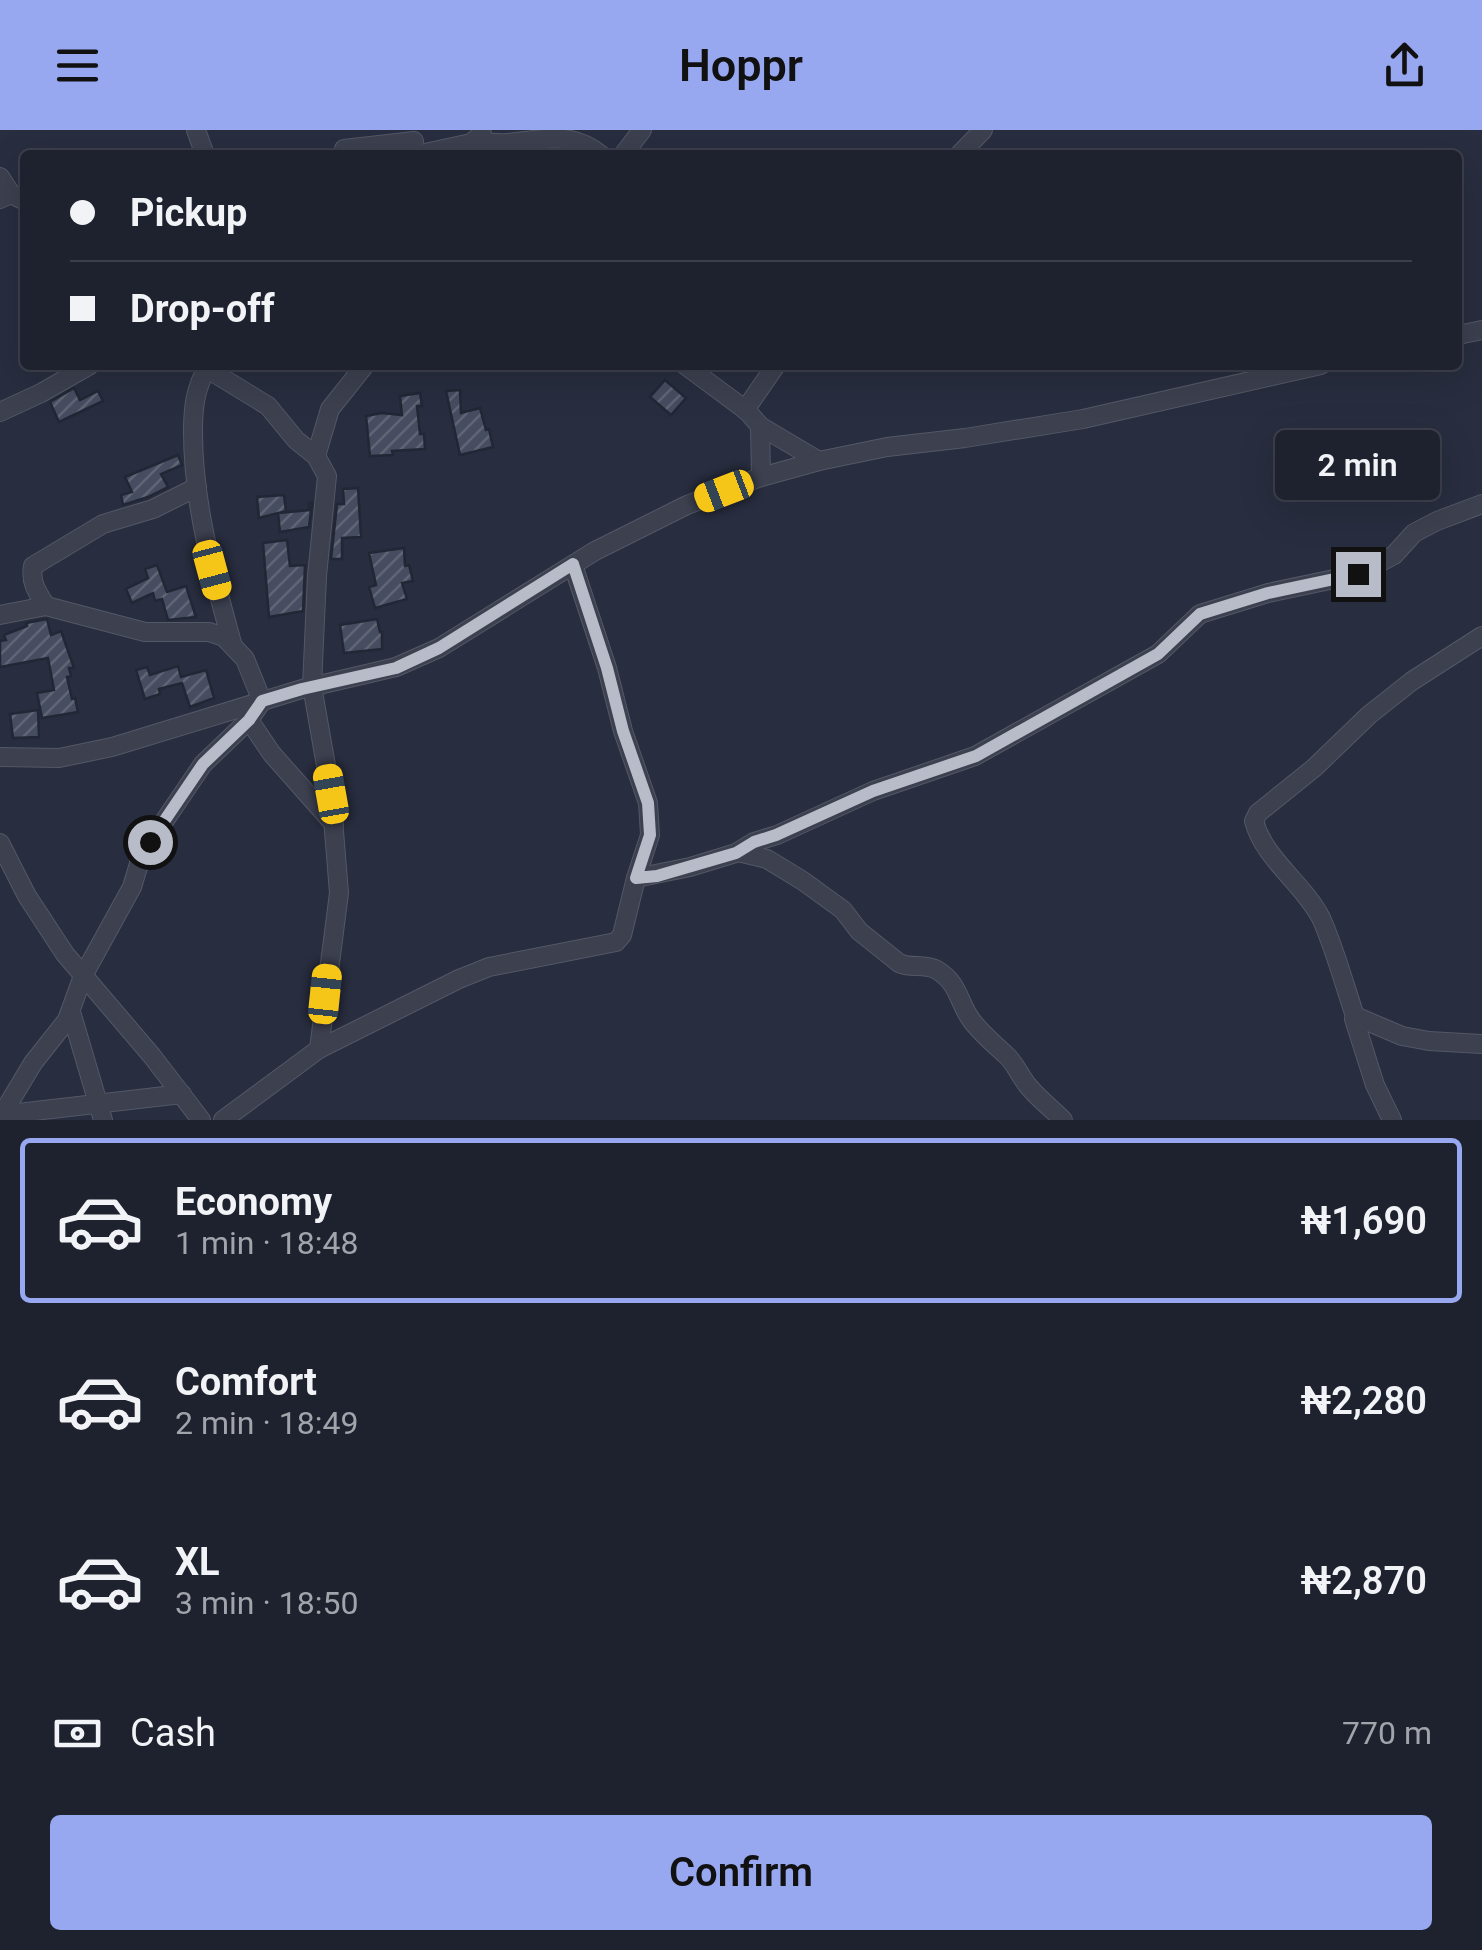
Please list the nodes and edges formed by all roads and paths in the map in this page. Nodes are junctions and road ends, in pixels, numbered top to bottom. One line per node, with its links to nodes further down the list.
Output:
1 (364, 130): 6 (street)
2 (642, 130): 10 (street)
3 (983, 130): 11 (street)
4 (475, 142): 8 (street); 9 (street)
5 (417, 145): 7 (street)
6 (342, 150)
7 (362, 150)
8 (447, 150)
9 (595, 150)
10 (627, 150)
11 (965, 150)
12 (0, 177): 13 (street)
13 (12, 198)
14 (82, 370): 22 (street)
15 (206, 370): 27 (street)
16 (212, 370): 24 (street)
17 (361, 370): 24 (street)
18 (691, 370): 21 (street)
19 (773, 370): 21 (street)
20 (1299, 370): 25 (street)
21 (745, 410): 23 (street)
22 (0, 412)
23 (760, 426): 25 (street); 26 (street)
24 (316, 456): 34 (street)
25 (819, 461): 26 (street)
26 (761, 477): 29 (street)
27 (197, 488): 30 (street); 33 (street)
28 (1482, 504): 40 (street)
29 (573, 564): 34 (street); 41 (street)
30 (46, 606): 31 (street); 33 (street)
31 (0, 616)
32 (1482, 636): 44 (street)
33 (232, 643): 35 (street)
34 (312, 686): 35 (street); 38 (street)
35 (262, 701): 36 (street); 37 (street)
36 (249, 720): 38 (street); 42 (street)
37 (0, 756)
38 (334, 824): 46 (street)
39 (0, 844): 42 (street)
40 (738, 852): 41 (street); 52 (street)
41 (636, 878): 46 (street)
42 (83, 976): 43 (street); 47 (street)
43 (71, 1012): 48 (street); 49 (street)
44 (1355, 1016): 45 (street); 53 (street)
45 (1482, 1044)
46 (319, 1049): 51 (street)
47 (182, 1094): 48 (street); 50 (street)
48 (101, 1112): 49 (street)
49 (1, 1116)
50 (201, 1120)
51 (223, 1120)
52 (1063, 1120)
53 (1392, 1120)

